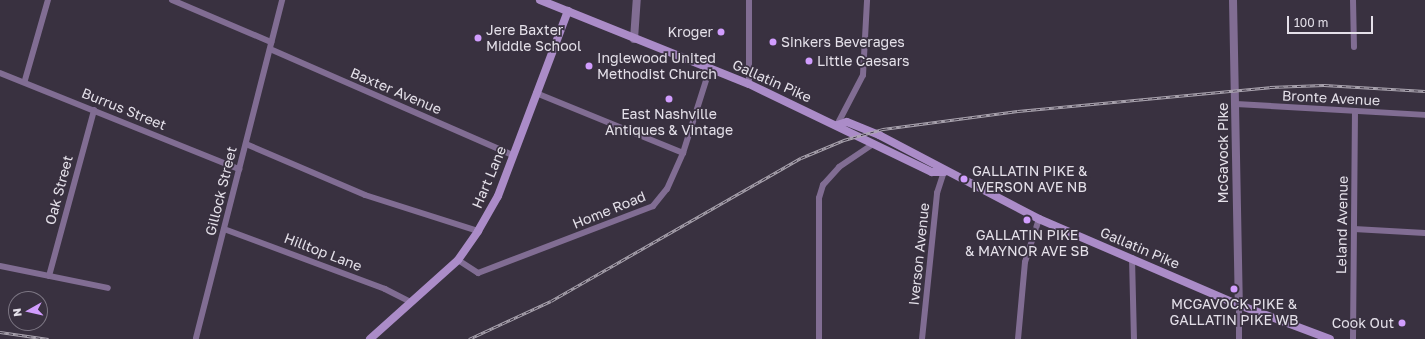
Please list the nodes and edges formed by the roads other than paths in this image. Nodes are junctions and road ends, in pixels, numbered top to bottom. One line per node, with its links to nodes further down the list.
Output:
1 (48, 0): 17 (street)
2 (172, 0): 12 (street)
3 (282, 0): 12 (street)
4 (540, 0): 10 (main road, Gallatin Pike)
5 (637, 0): 11 (street)
6 (749, 0): 18 (street)
7 (867, 0): 24 (street)
8 (1234, 0): 20 (street, McGavock Pike)
9 (1353, 0): 13 (street)
10 (568, 11): 11 (main road, Gallatin Pike); 19 (main road, Hart Lane)
11 (634, 39): 15 (main road, Gallatin Pike)
12 (271, 42): 14 (street, Gillock Street)
13 (1354, 47)
14 (270, 49): 25 (street, Gillock Street); 28 (street, Baxter Avenue)
15 (710, 68): 18 (main road, Gallatin Pike); 27 (street, Home Road)
16 (0, 73): 17 (street, Burrus Street)
17 (25, 80): 21 (street, Burrus Street)
18 (749, 84): 24 (main road, Gallatin Pike)
19 (536, 93): 27 (street); 28 (main road, Hart Lane)
20 (1236, 104): 22 (street, Bronte Avenue); 42 (street, McGavock Pike)
21 (94, 110): 29 (street, Burrus Street); 39 (street, Oak Street)
22 (1355, 111): 23 (street, Bronte Avenue); 33 (street, Leland Avenue)
23 (1425, 115)
24 (837, 125): 26 (main road, Gallatin Pike); 30 (main road, Gallatin Pike)
25 (246, 144): 29 (street, Gillock Street); 34 (street)
26 (872, 145): 30 (main road, Gallatin Pike); 46 (street)
27 (682, 153): 37 (street, Home Road)
28 (513, 155): 34 (main road, Hart Lane)
29 (239, 169): 32 (street, Gillock Street)
30 (944, 172): 31 (main road, Gallatin Pike); 47 (street, Iverson Avenue)
31 (1040, 219): 36 (main road, Gallatin Pike); 48 (street)
32 (224, 229): 41 (street, Hilltop Lane); 44 (street, Gillock Street)
33 (1354, 229): 35 (street); 52 (street, Leland Avenue)
34 (478, 231): 37 (main road, Hart Lane)
35 (1425, 233)
36 (1132, 258): 42 (main road, Gallatin Pike); 49 (street)
37 (458, 260): 41 (main road, Hart Lane)
38 (0, 266): 39 (street)
39 (49, 276): 40 (street)
40 (108, 288)
41 (411, 302): 45 (main road, Hart Lane)
42 (1239, 305): 43 (main road, Gallatin Pike); 50 (street)
43 (1309, 336): 51 (main road, Gallatin Pike)
44 (196, 338)
45 (370, 339)
46 (819, 339)
47 (922, 339)
48 (1018, 339)
49 (1134, 339)
50 (1239, 339)
51 (1330, 339)
52 (1353, 339)

